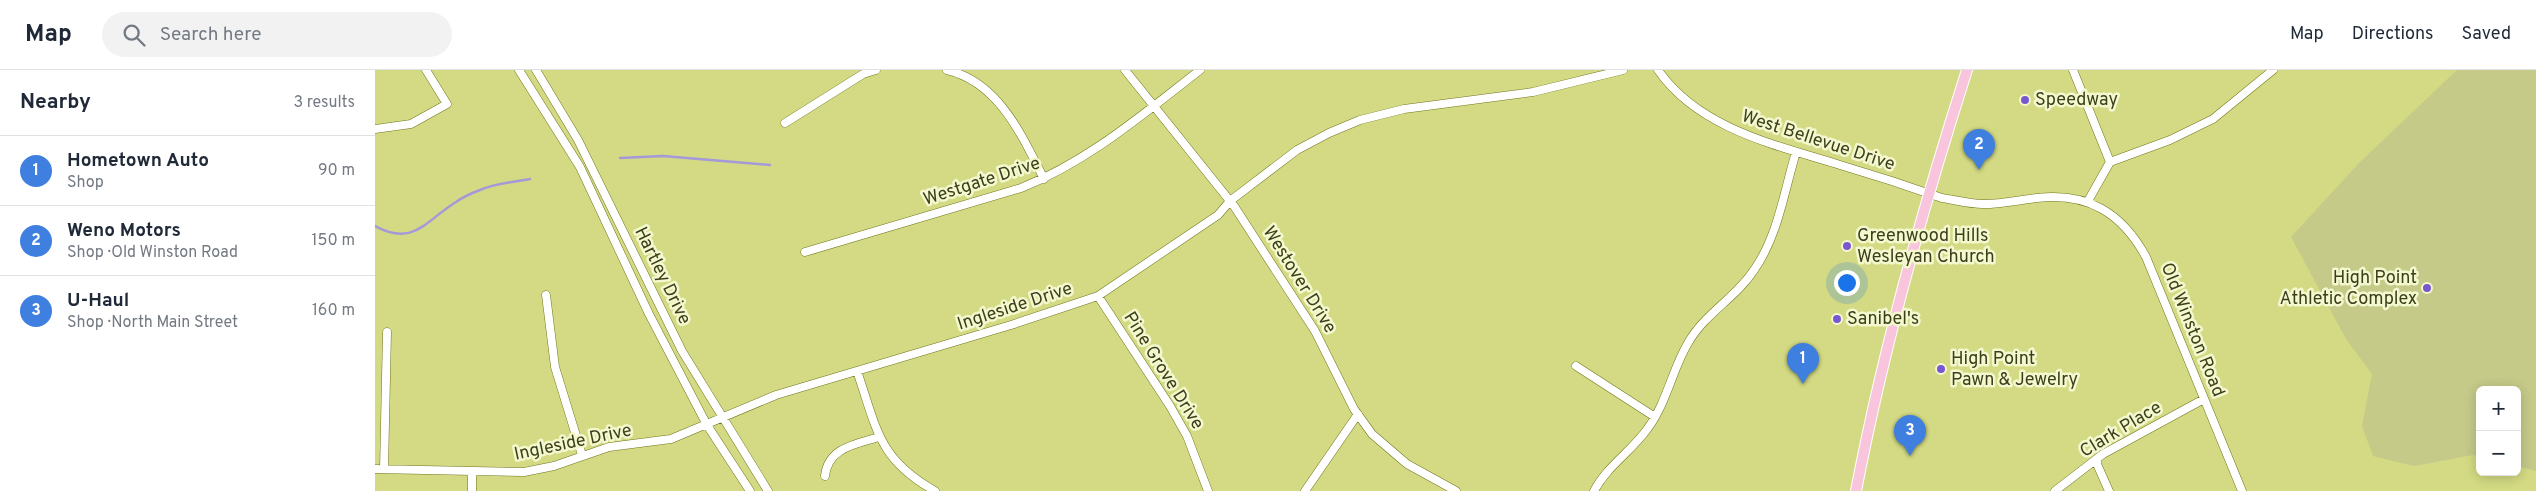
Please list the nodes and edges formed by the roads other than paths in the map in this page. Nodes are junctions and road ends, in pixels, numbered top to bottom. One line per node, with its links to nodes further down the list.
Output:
1 (426, 70): 15 (street)
2 (519, 70): 32 (street, Hartley Drive)
3 (536, 70): 31 (street, Hartley Drive)
4 (877, 70): 14 (street)
5 (947, 70): 18 (street)
6 (1125, 70): 13 (street, Westover Drive)
7 (1200, 70): 13 (street, Westgate Drive)
8 (1623, 70): 20 (street, Ingleside Drive)
9 (1658, 70): 16 (street, West Bellevue Drive)
10 (1967, 70): 19 (main road)
11 (2073, 70): 17 (street)
12 (2273, 70): 17 (street)
13 (1153, 106): 18 (street, Westgate Drive); 20 (street, Westover Drive)
14 (785, 122)
15 (375, 129)
16 (1796, 152): 19 (street, West Bellevue Drive); 30 (street)
17 (2110, 162): 21 (street)
18 (1044, 179): 22 (street, Westgate Drive)
19 (1927, 193): 21 (street, Old Winston Road); 48 (main road)
20 (1231, 201): 24 (street, Ingleside Drive); 29 (street, Westover Drive)
21 (2088, 202): 28 (street, Old Winston Road)
22 (805, 252)
23 (546, 295): 34 (street)
24 (1098, 296): 27 (street, Ingleside Drive); 44 (street, Pine Grove Drive)
25 (387, 332): 37 (street)
26 (1576, 366): 30 (street)
27 (857, 371): 31 (street, Ingleside Drive); 33 (street)
28 (2204, 399): 35 (street, Clark Place); 51 (street, Old Winston Road)
29 (1358, 414): 45 (street); 46 (street, Westover Drive)
30 (1655, 417): 47 (street)
31 (723, 418): 32 (street, Ingleside Drive); 42 (street, Hartley Drive)
32 (707, 425): 34 (street, Ingleside Drive); 41 (street, Hartley Drive)
33 (879, 436): 39 (street); 43 (street)
34 (582, 454): 38 (street, Ingleside Drive)
35 (2098, 458): 49 (street, Clark Place); 50 (street)
36 (375, 469): 37 (street, Ingleside Drive)
37 (384, 470): 38 (street, Ingleside Drive)
38 (471, 471): 40 (street)
39 (825, 476)
40 (471, 491)
41 (750, 491)
42 (767, 491)
43 (935, 491)
44 (1208, 491)
45 (1305, 491)
46 (1456, 491)
47 (1593, 491)
48 (1856, 491)
49 (2055, 491)
50 (2109, 491)
51 (2242, 491)

